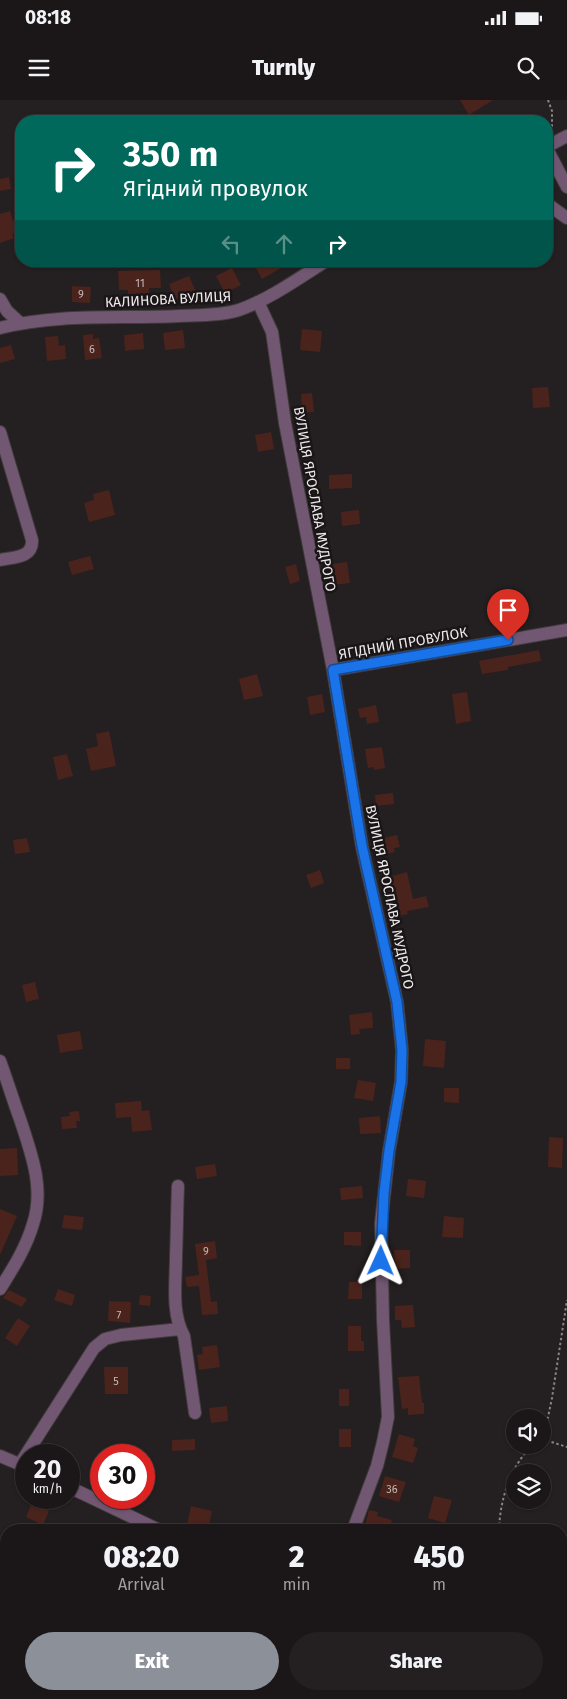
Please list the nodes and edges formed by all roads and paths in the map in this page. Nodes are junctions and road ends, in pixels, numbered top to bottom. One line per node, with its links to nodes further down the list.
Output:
1 (548, 100): 2 (path)
2 (552, 115)
3 (567, 136): 4 (street)
4 (553, 143)
5 (553, 160): 6 (street)
6 (567, 187)
7 (553, 208): 8 (street)
8 (567, 218)
9 (316, 267): 11 (street, КАЛИНОВА ВУЛИЦЯ)
10 (0, 299): 12 (street)
11 (258, 302): 12 (street, КАЛИНОВА ВУЛИЦЯ); 17 (street, ВУЛИЦЯ ЯРОСЛАВА МУДРОГО)
12 (20, 323): 13 (street, КАЛИНОВА ВУЛИЦЯ)
13 (0, 328)
14 (0, 432): 15 (street)
15 (0, 560)
16 (567, 630): 17 (street, ЯГІДНИЙ ПРОВУЛОК)
17 (333, 670): 33 (street, ВУЛИЦЯ ЯРОСЛАВА МУДРОГО)
18 (0, 1061): 20 (street)
19 (178, 1186): 22 (street)
20 (0, 1289)
21 (567, 1300): 23 (path)
22 (180, 1329): 24 (street); 26 (street)
23 (550, 1409)
24 (195, 1413)
25 (551, 1442): 27 (path)
26 (36, 1444)
27 (567, 1447)
28 (525, 1454): 34 (path)
29 (0, 1456): 30 (street)
30 (15, 1463)
31 (80, 1492): 32 (street)
32 (146, 1524)
33 (355, 1524)
34 (500, 1524)

